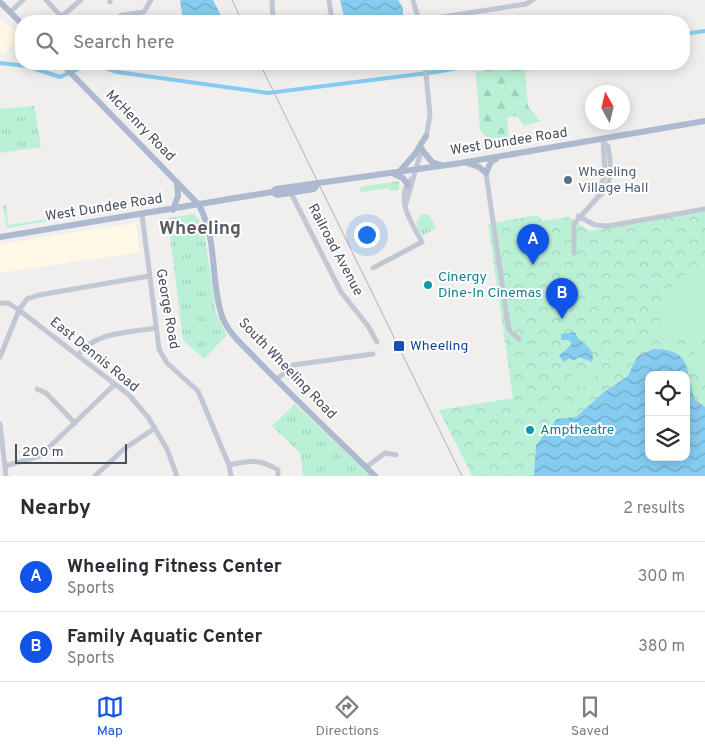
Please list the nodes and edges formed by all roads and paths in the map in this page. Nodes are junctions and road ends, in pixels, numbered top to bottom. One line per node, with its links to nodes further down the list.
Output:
1 (23, 0): 10 (street)
2 (46, 0): 11 (street)
3 (81, 0): 12 (street)
4 (151, 0): 13 (street)
5 (272, 0): 14 (street)
6 (329, 0): 15 (street)
7 (414, 0): 16 (street)
8 (533, 0): 17 (street)
9 (0, 2): 10 (main road)
10 (10, 12): 18 (main road)
11 (60, 15)
12 (64, 15)
13 (122, 15)
14 (273, 15)
15 (331, 15)
16 (417, 15)
17 (456, 15)
18 (15, 17)
19 (69, 70): 31 (main road, McHenry Road)
20 (426, 70): 22 (street)
21 (705, 121): 23 (main road, West Dundee Road)
22 (426, 136): 24 (street); 28 (main road)
23 (604, 141): 25 (main road, West Dundee Road); 41 (street)
24 (422, 150): 27 (main road); 29 (street)
25 (499, 156): 26 (main road, West Dundee Road); 30 (main road)
26 (461, 163): 27 (main road, West Dundee Road); 30 (main road)
27 (442, 166): 29 (main road, West Dundee Road)
28 (396, 173): 29 (main road, West Dundee Road); 32 (main road, West Dundee Road); 33 (main road)
29 (414, 173): 33 (street); 37 (street)
30 (486, 173): 49 (street)
31 (177, 183): 36 (main road, McHenry Road); 39 (main road)
32 (317, 185): 34 (main road, West Dundee Road); 35 (main road, West Dundee Road)
33 (408, 185): 37 (street)
34 (272, 192): 35 (main road, West Dundee Road); 36 (main road, West Dundee Road)
35 (291, 193): 50 (street, Railroad Avenue)
36 (199, 205): 39 (main road, West Dundee Road); 54 (main road, South Wheeling Road)
37 (405, 207): 44 (street)
38 (705, 209): 41 (street)
39 (173, 210): 40 (main road, West Dundee Road)
40 (142, 214): 42 (main road, West Dundee Road); 45 (street, George Road)
41 (578, 216): 43 (street)
42 (0, 237)
43 (574, 253)
44 (373, 268)
45 (149, 276): 47 (street); 48 (street, George Road)
46 (0, 302): 47 (street, East Dennis Road)
47 (19, 310): 52 (street, East Dennis Road); 53 (street)
48 (156, 328): 52 (street); 61 (street, George Road)
49 (519, 339)
50 (376, 342)
51 (373, 354): 54 (street)
52 (78, 355): 55 (street, East Dennis Road)
53 (0, 357)
54 (276, 380): 63 (main road, South Wheeling Road)
55 (114, 385): 57 (street); 59 (street, East Dennis Road)
56 (37, 389): 57 (street)
57 (75, 423): 62 (street)
58 (0, 424): 62 (street)
59 (155, 428): 65 (street); 66 (street, East Dennis Road)
60 (396, 455): 63 (street)
61 (230, 465): 67 (street, George Road); 68 (street)
62 (5, 466): 64 (street)
63 (366, 467): 69 (main road, South Wheeling Road)
64 (6, 476)
65 (95, 476)
66 (177, 476)
67 (231, 476)
68 (278, 476)
69 (375, 476)

